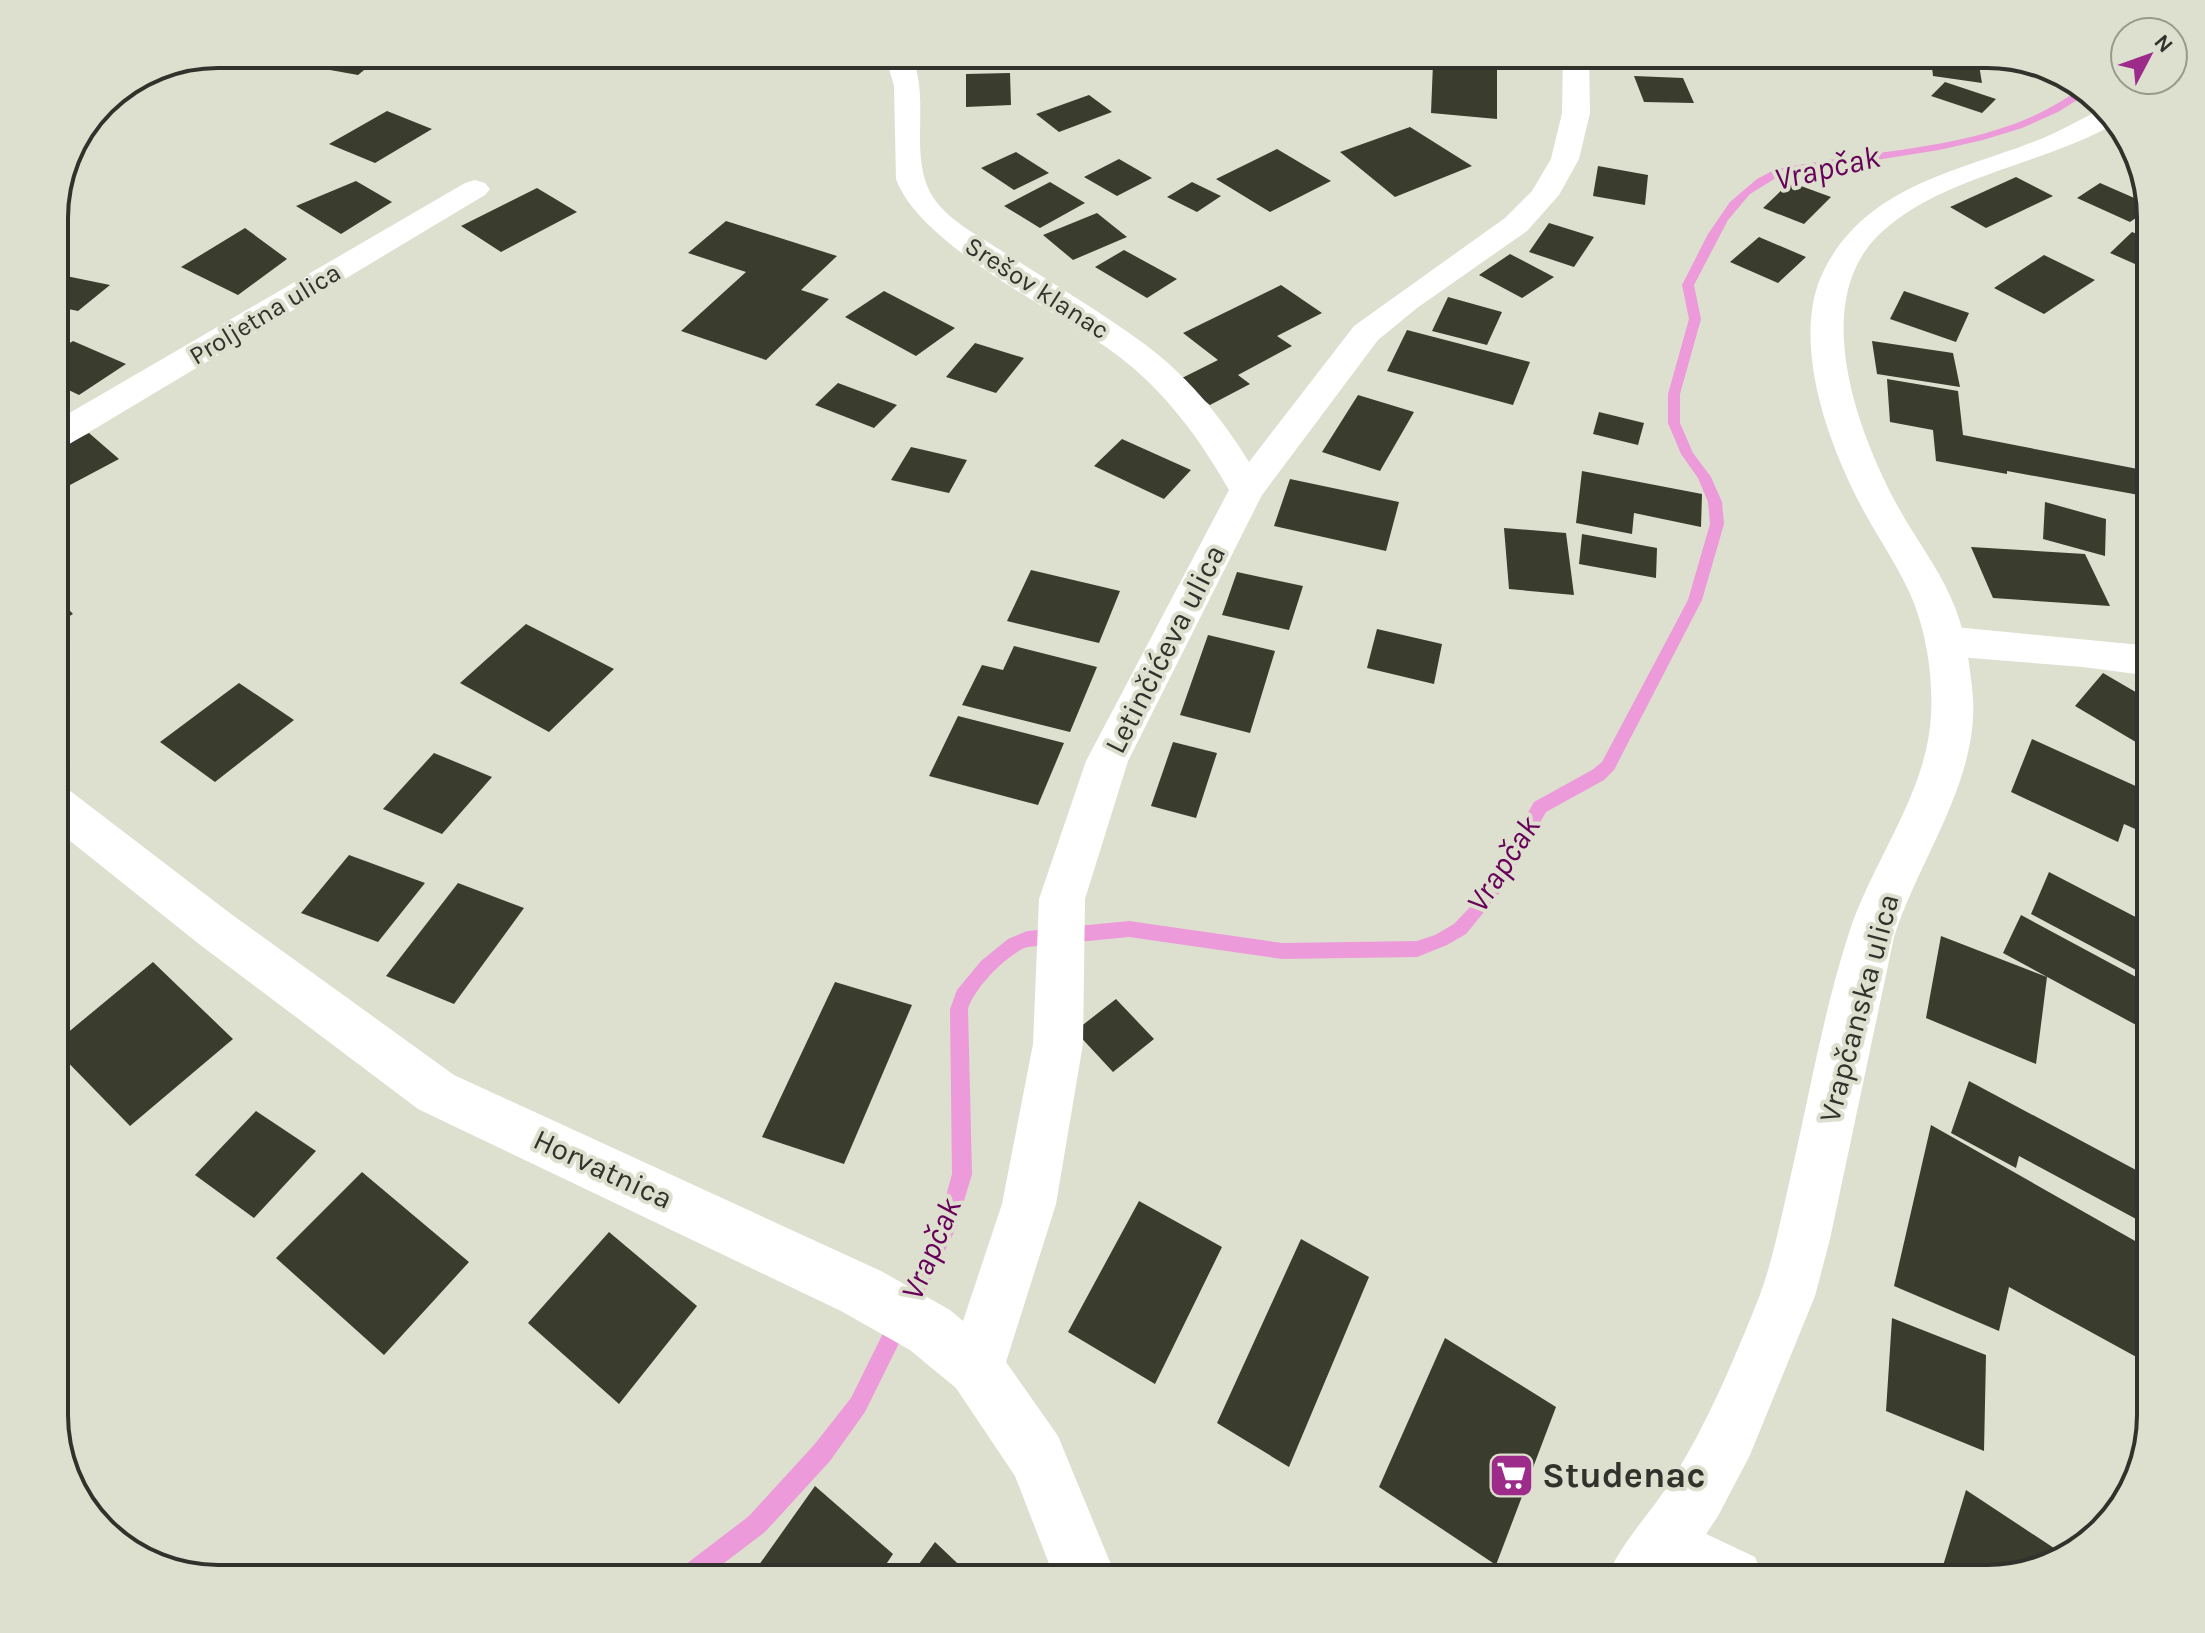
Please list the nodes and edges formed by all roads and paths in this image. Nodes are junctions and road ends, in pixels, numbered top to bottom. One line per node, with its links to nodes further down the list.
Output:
1 (902, 68): 6 (street, Srešov klanac)
2 (1577, 68): 6 (street, Letinčićeva ulica)
3 (2101, 120): 7 (street, Vrapčanska ulica)
4 (475, 189): 5 (street, Proljetna ulica)
5 (68, 430)
6 (1247, 490): 10 (street, Letinčićeva ulica)
7 (1945, 641): 8 (street); 11 (street, Vrapčanska ulica)
8 (2137, 659)
9 (68, 814): 10 (street, Horvatnica)
10 (976, 1368): 12 (street, Horvatnica)
11 (1651, 1562)
12 (1080, 1565)

